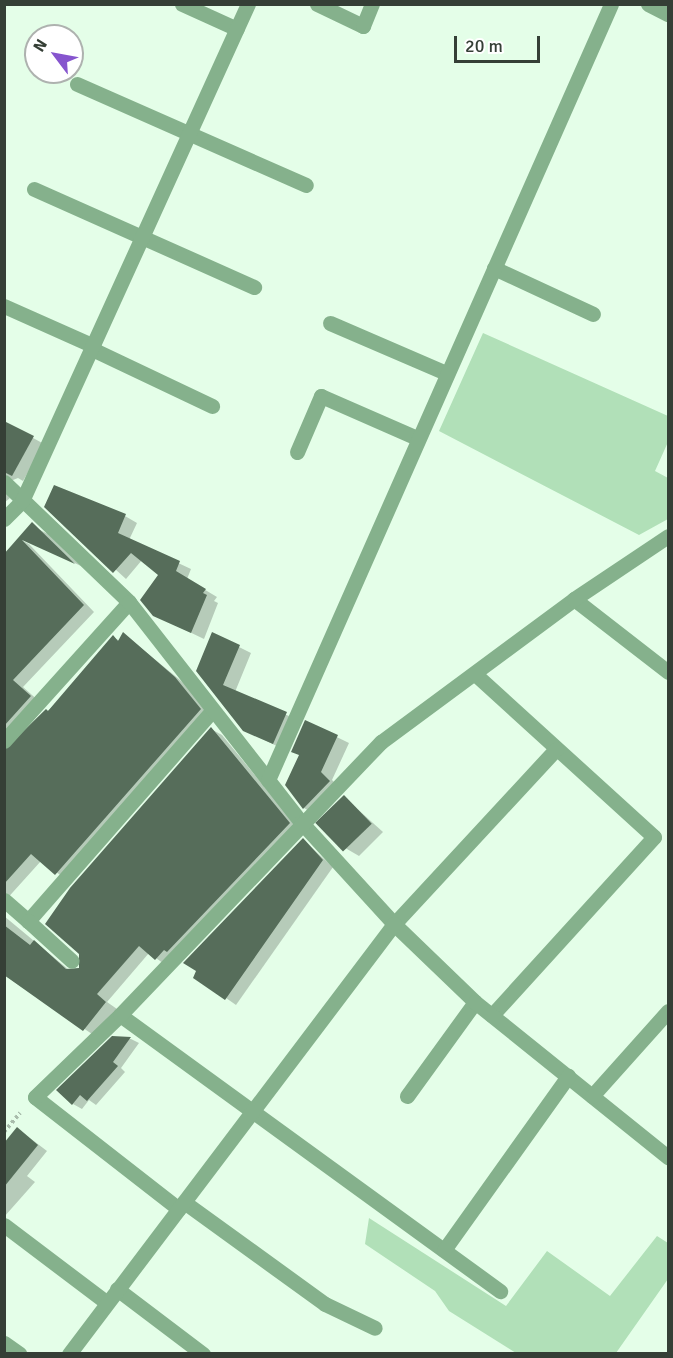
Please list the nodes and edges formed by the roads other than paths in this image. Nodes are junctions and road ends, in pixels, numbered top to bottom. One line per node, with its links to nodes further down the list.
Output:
1 (182, 4): 8 (street)
2 (248, 4): 8 (street)
3 (317, 4): 4 (street)
4 (372, 4)
5 (612, 4): 14 (street)
6 (648, 4): 7 (street)
7 (669, 14)
8 (237, 29): 10 (street)
9 (77, 84): 10 (street)
10 (190, 132): 11 (street); 13 (street)
11 (306, 185)
12 (34, 189): 13 (street)
13 (144, 239): 15 (street); 19 (street)
14 (494, 268): 17 (street); 20 (street)
15 (254, 287)
16 (4, 306): 19 (street)
17 (593, 314)
18 (330, 323): 20 (street)
19 (93, 347): 21 (street); 25 (street)
20 (446, 373): 22 (street)
21 (212, 406)
22 (417, 438): 23 (street); 35 (street)
23 (297, 452)
24 (4, 482): 25 (street)
25 (22, 501): 26 (street); 29 (street)
26 (4, 519)
27 (669, 536): 28 (street)
28 (574, 599): 30 (street); 31 (street)
29 (129, 602): 32 (street); 33 (street)
30 (669, 672)
31 (475, 674): 34 (street); 36 (street)
32 (212, 711): 35 (street); 38 (street)
33 (4, 741)
34 (556, 749): 39 (street); 43 (street)
35 (268, 780): 36 (street)
36 (301, 822): 39 (street); 44 (street)
37 (4, 900): 38 (street)
38 (27, 921): 40 (street)
39 (394, 924): 41 (street); 48 (street)
40 (72, 961)
41 (475, 1002): 43 (street); 46 (street)
42 (669, 1011): 47 (street)
43 (492, 1015): 45 (street)
44 (120, 1016): 48 (street); 50 (street)
45 (568, 1076): 47 (street); 52 (street)
46 (406, 1096)
47 (592, 1096): 49 (street)
48 (255, 1112): 50 (street); 52 (street)
49 (669, 1157)
50 (182, 1206): 53 (street); 56 (street)
51 (4, 1225): 55 (street)
52 (444, 1250): 54 (street)
53 (117, 1289): 55 (street); 60 (street)
54 (500, 1291)
55 (106, 1303): 59 (street)
56 (375, 1328)
57 (4, 1343): 58 (street)
58 (20, 1353)
59 (69, 1353)
60 (203, 1353)

